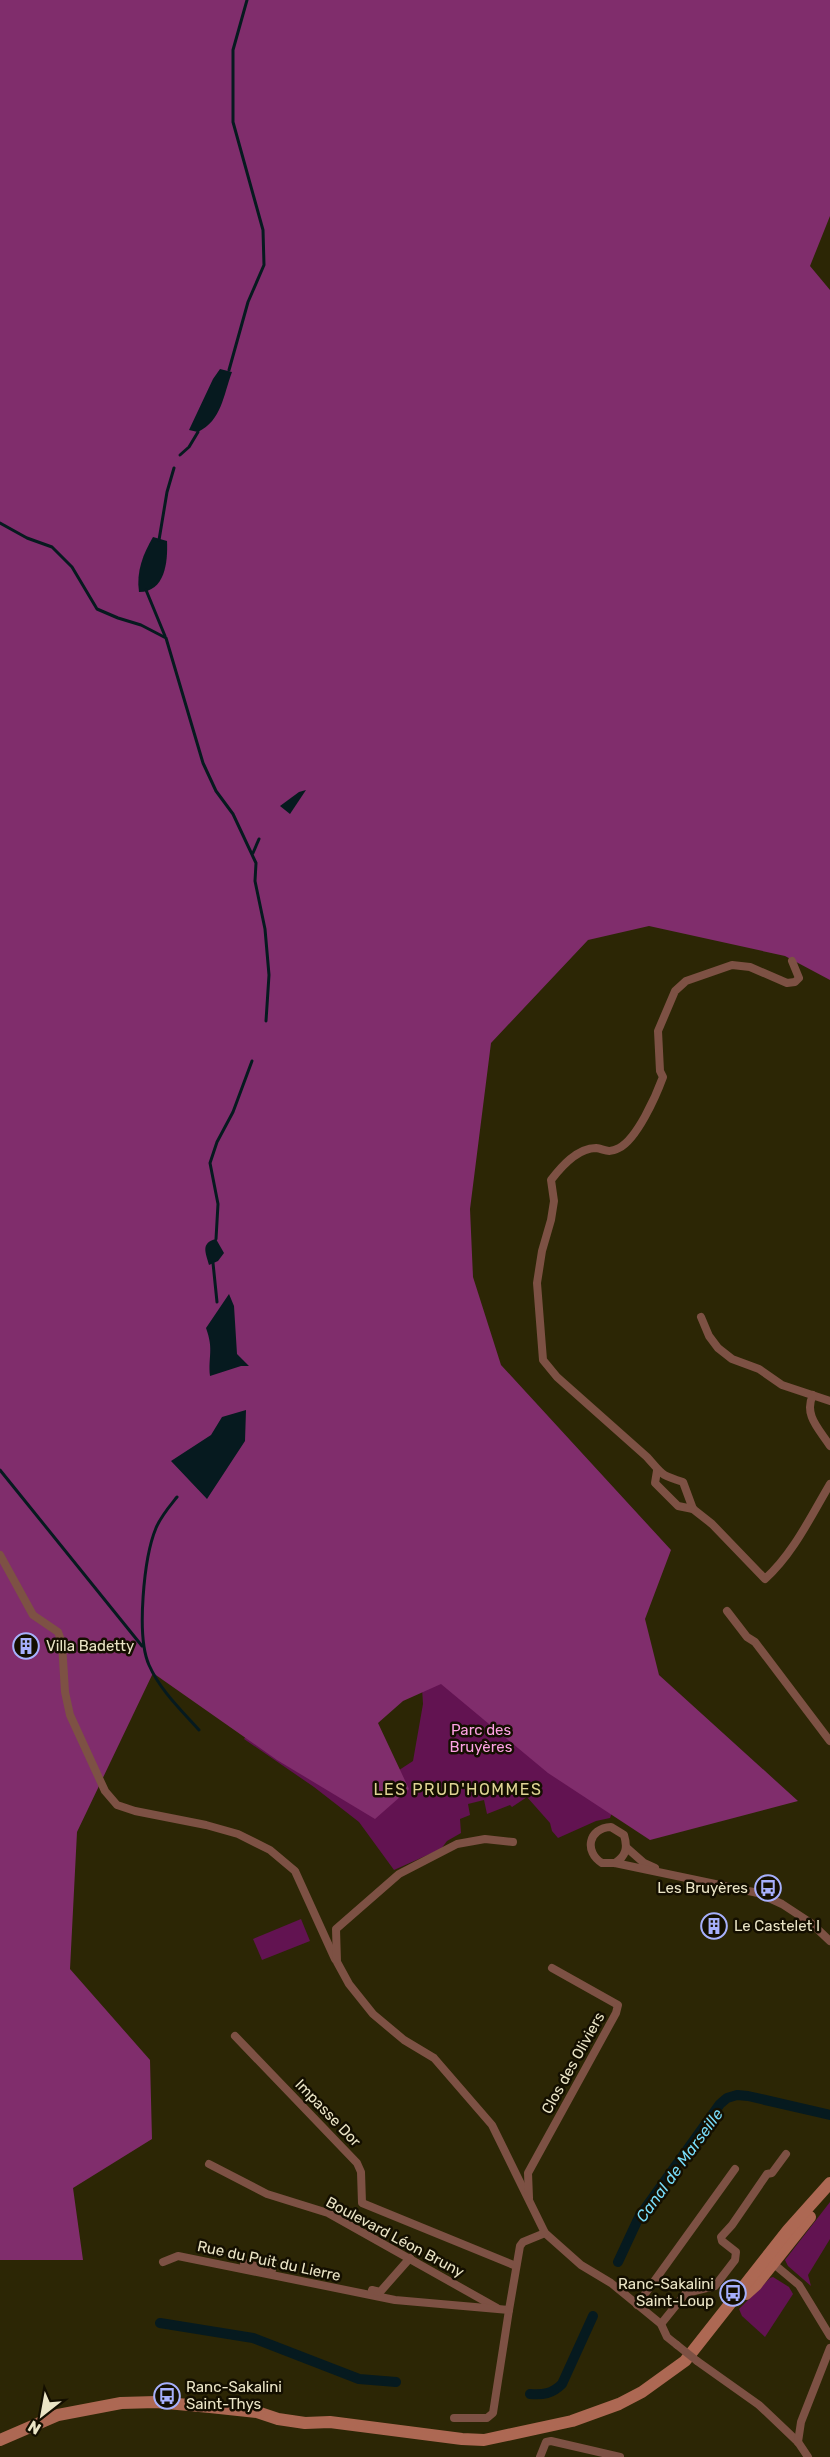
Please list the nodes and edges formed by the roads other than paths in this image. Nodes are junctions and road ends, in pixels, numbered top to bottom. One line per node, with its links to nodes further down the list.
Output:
1 (792, 961): 6 (street)
2 (701, 1317): 3 (street)
3 (813, 1395): 4 (street); 5 (street)
4 (830, 1401)
5 (830, 1446)
6 (657, 1471): 8 (street); 8 (street)
7 (830, 1484): 8 (street)
8 (693, 1509)
9 (0, 1555): 18 (street)
10 (727, 1611): 11 (street)
11 (827, 1730): 12 (street)
12 (830, 1741)
13 (513, 1842): 18 (street)
14 (627, 1848): 15 (street); 15 (street); 16 (street)
15 (615, 1863): 16 (street)
16 (666, 1874): 17 (street)
17 (830, 1941)
18 (337, 1962): 25 (street)
19 (552, 1968): 25 (street, Clos des Oliviers)
20 (234, 2036): 31 (street, Impasse Dor)
21 (786, 2154): 35 (street)
22 (209, 2164): 27 (street, Boulevard Léon Bruny)
23 (735, 2169): 32 (street)
24 (830, 2184): 28 (street)
25 (529, 2202): 26 (street)
26 (544, 2233): 31 (street); 32 (street)
27 (410, 2258): 30 (street); 33 (street, Boulevard Léon Bruny)
28 (770, 2260): 36 (street); 39 (street)
29 (163, 2262): 33 (street, Rue du Puit du Lierre)
30 (244, 2263)
31 (516, 2266): 34 (street)
32 (637, 2305): 35 (street)
33 (500, 2310): 34 (street, Rue du Puit du Lierre)
34 (509, 2310): 38 (street)
35 (661, 2324): 40 (street, bridge)
36 (830, 2336)
37 (830, 2348): 40 (street)
38 (454, 2418)
39 (0, 2440)
40 (798, 2442): 43 (street)
41 (540, 2457): 42 (street)
42 (620, 2457)
43 (808, 2457)

